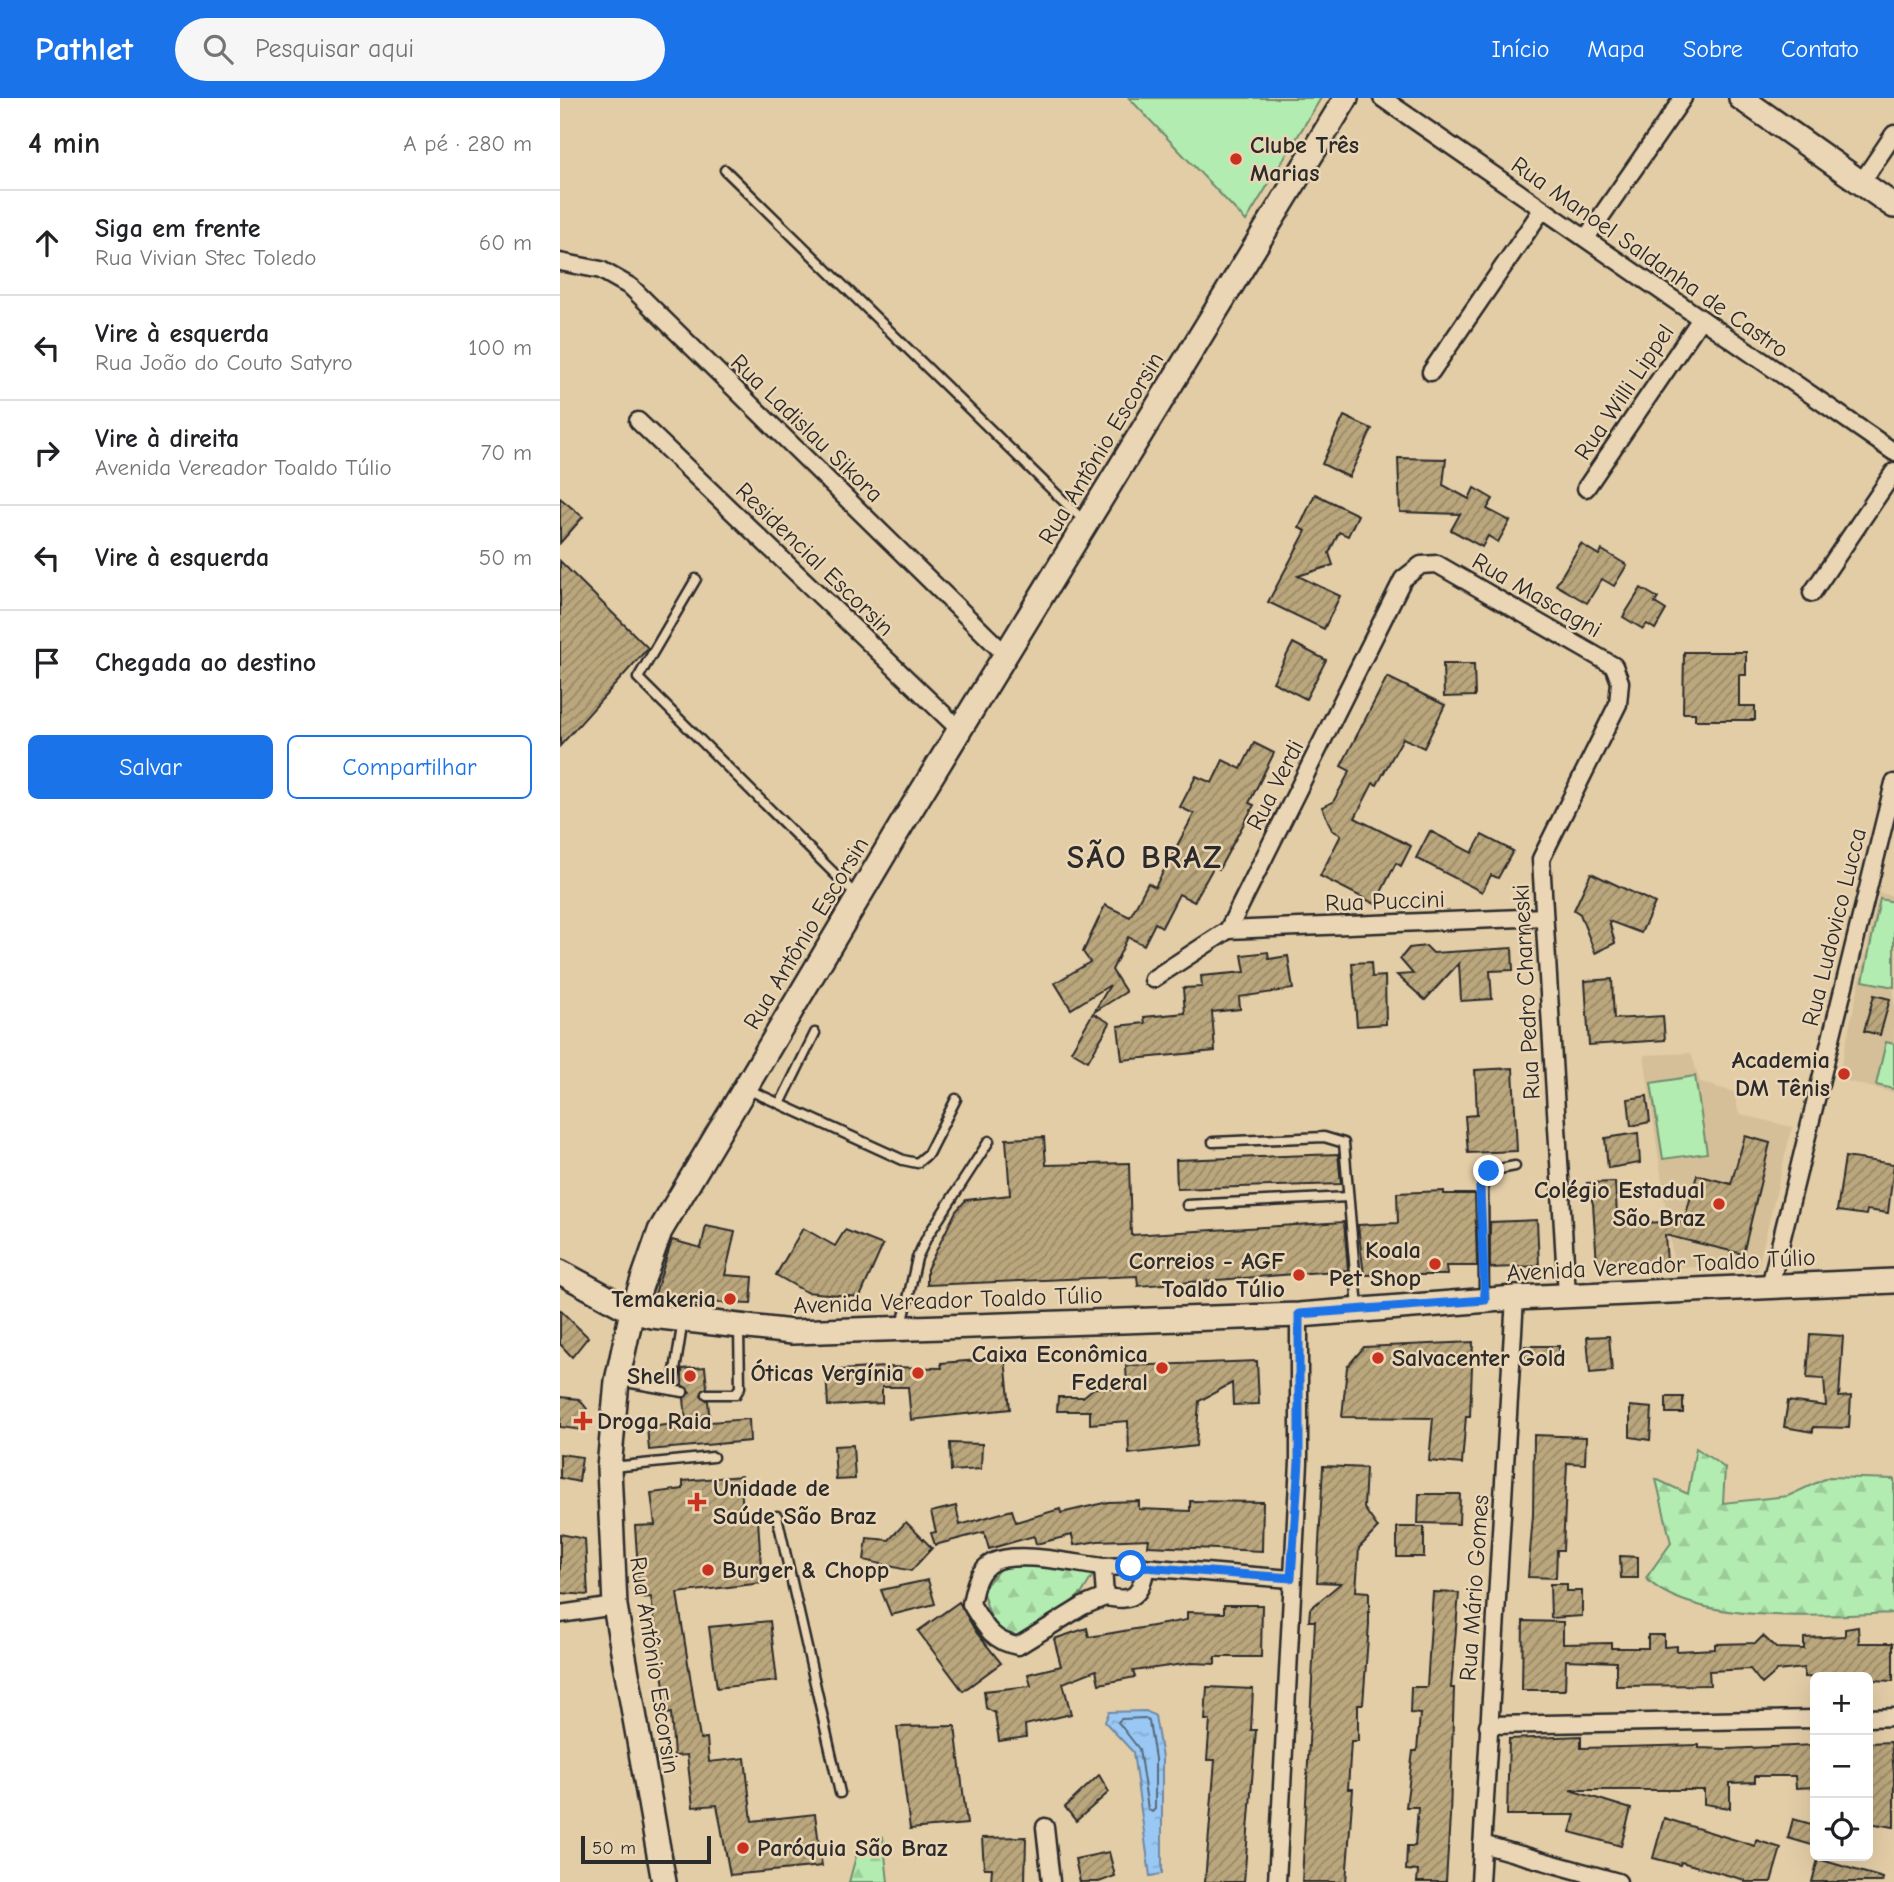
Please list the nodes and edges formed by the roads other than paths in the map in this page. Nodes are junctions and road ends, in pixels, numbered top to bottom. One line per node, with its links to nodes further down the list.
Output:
1 (1346, 98): 18 (main road, Rua Antônio Escorsin)
2 (1382, 98): 9 (street, Rua Manoel Saldanha de Castro)
3 (1683, 98): 10 (street)
4 (1741, 98): 7 (main road)
5 (1894, 134): 7 (street)
6 (725, 170): 18 (lane)
7 (1861, 183): 8 (main road)
8 (1894, 206)
9 (1542, 210): 10 (street, Rua Manoel Saldanha de Castro); 13 (street)
10 (1586, 238): 12 (street, Rua Manoel Saldanha de Castro)
11 (560, 262): 22 (street, Rua Ladislau Sikora)
12 (1700, 320): 15 (street, Rua Manoel Saldanha de Castro); 17 (street, Rua Willi Lippel)
13 (1431, 372)
14 (638, 421): 24 (street, Residencial Escorsin)
15 (1894, 452)
16 (1894, 472): 21 (street)
17 (1586, 488)
18 (1086, 523): 22 (main road, Rua Antônio Escorsin)
19 (696, 579): 26 (lane)
20 (1403, 579): 23 (street, Rua Mascagni); 28 (street, Rua Verdi)
21 (1812, 593)
22 (1006, 655): 24 (main road, Rua Antônio Escorsin)
23 (1618, 704): 27 (street, Rua Pedro Charneski)
24 (960, 730): 26 (main road, Rua Antônio Escorsin)
25 (1894, 783): 41 (street, Rua Ludovico Lucca)
26 (859, 897): 31 (main road, Rua Antônio Escorsin)
27 (1544, 917): 28 (street, Rua Puccini); 42 (street, Rua Pedro Charneski)
28 (1228, 930): 29 (street)
29 (1153, 979)
30 (815, 1033): 33 (lane)
31 (745, 1088): 33 (lane); 45 (main road, Rua Antônio Escorsin)
32 (956, 1100): 33 (lane)
33 (780, 1104)
34 (989, 1141): 50 (lane)
35 (1213, 1142): 37 (lane)
36 (1515, 1166): 44 (lane)
37 (1348, 1197): 38 (lane); 46 (lane)
38 (1186, 1205)
39 (560, 1272): 45 (main road, Avenida Vereador Toaldo Túlio)
40 (1894, 1281): 41 (main road, Avenida Vereador Toaldo Túlio)
41 (1770, 1286): 42 (main road, Avenida Vereador Toaldo Túlio)
42 (1567, 1295): 43 (main road, Avenida Vereador Toaldo Túlio)
43 (1515, 1298): 44 (main road, Avenida Vereador Toaldo Túlio); 67 (street, Rua Mário Gomes)
44 (1485, 1300): 46 (main road, Avenida Vereador Toaldo Túlio)
45 (632, 1311): 48 (main road, Avenida Vereador Toaldo Túlio); 51 (main road, Rua Antônio Escorsin)
46 (1358, 1311): 47 (main road, Avenida Vereador Toaldo Túlio)
47 (1299, 1314): 50 (main road, Avenida Vereador Toaldo Túlio); 60 (street)
48 (683, 1320): 49 (main road, Avenida Vereador Toaldo Túlio); 52 (lane)
49 (739, 1326): 50 (main road, Avenida Vereador Toaldo Túlio); 54 (lane)
50 (902, 1329)
51 (617, 1381): 52 (lane); 56 (main road, Rua Antônio Escorsin)
52 (672, 1390): 53 (lane)
53 (683, 1392)
54 (708, 1394)
55 (713, 1457): 56 (lane)
56 (609, 1468): 62 (main road, Rua Antônio Escorsin)
57 (777, 1516): 68 (lane)
58 (1103, 1567): 59 (street); 61 (street); 61 (street)
59 (1146, 1567): 60 (street); 61 (street)
60 (1291, 1578): 73 (street)
61 (1105, 1597)
62 (615, 1606): 63 (street); 71 (main road, Rua Antônio Escorsin)
63 (560, 1614)
64 (1894, 1717): 65 (street)
65 (1873, 1718)
66 (1810, 1719): 67 (street)
67 (1488, 1725): 70 (street, Rua Mário Gomes)
68 (839, 1793)
69 (1045, 1827): 72 (street)
70 (1482, 1844): 74 (street, Rua Mário Gomes); 75 (street)
71 (664, 1882)
72 (1051, 1882)
73 (1277, 1882)
74 (1480, 1882)
75 (1618, 1882)

